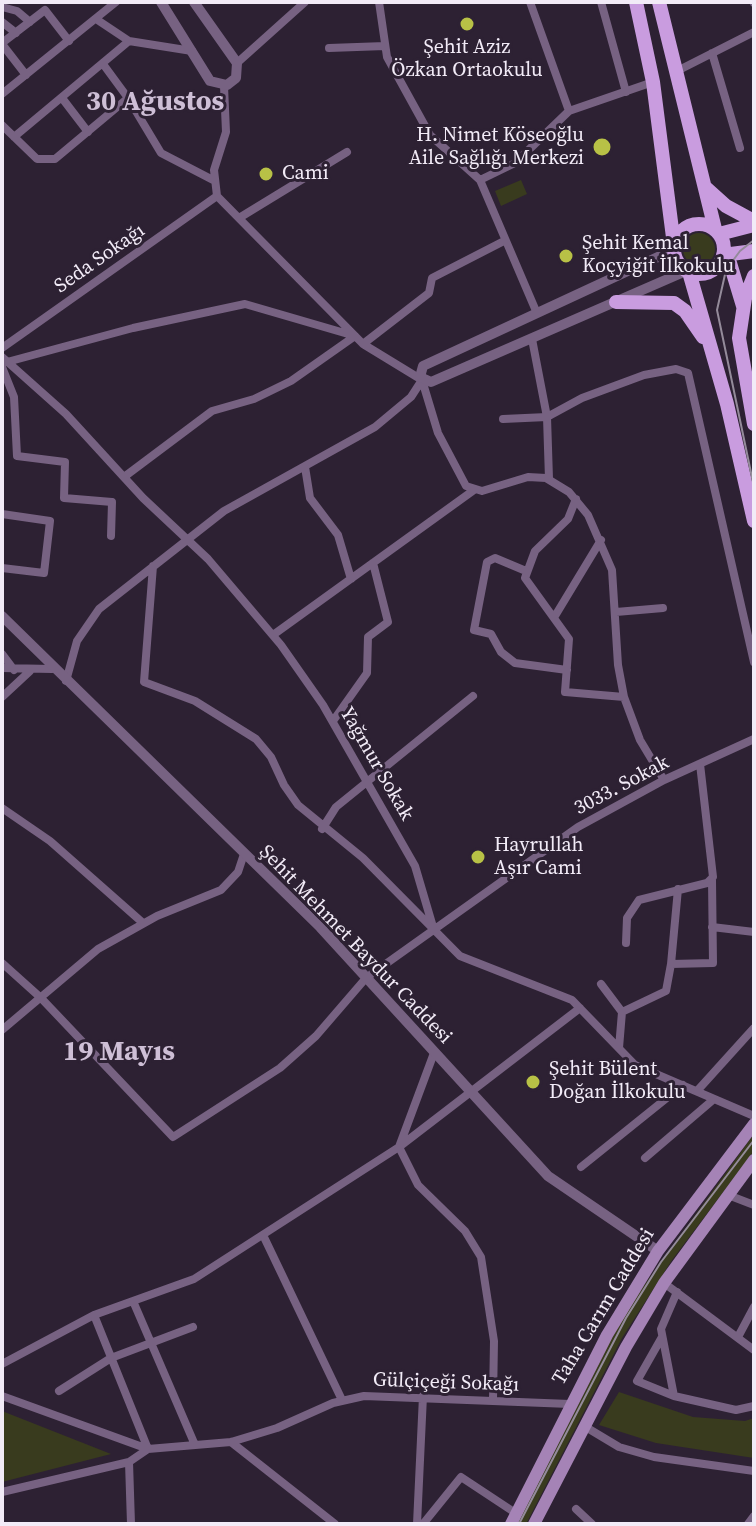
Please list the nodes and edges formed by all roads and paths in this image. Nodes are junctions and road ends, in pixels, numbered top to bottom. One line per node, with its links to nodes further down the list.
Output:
1 (116, 2): 11 (street)
2 (161, 2): 21 (street)
3 (194, 2): 23 (street)
4 (305, 2): 23 (street)
5 (379, 2): 19 (street)
6 (530, 2): 33 (street)
7 (601, 2): 29 (street)
8 (636, 2): 27 (main road)
9 (659, 2): 25 (main road)
10 (2, 7): 13 (street)
11 (96, 19): 16 (street); 17 (street)
12 (2, 22): 15 (street)
13 (30, 22): 15 (street); 16 (street)
14 (754, 32): 22 (street)
15 (16, 33): 18 (street)
16 (69, 41): 26 (street)
17 (129, 41): 21 (street); 24 (street)
18 (2, 44): 26 (street)
19 (385, 46): 20 (street); 40 (street)
20 (329, 48)
21 (192, 51): 28 (street)
22 (712, 53): 25 (street); 37 (street)
23 (237, 63): 28 (street)
24 (103, 64): 31 (street); 32 (street)
25 (675, 72): 41 (main road)
26 (26, 75): 30 (street)
27 (653, 82): 29 (street); 47 (main road)
28 (224, 86): 39 (street)
29 (626, 92): 33 (street)
30 (2, 94)
31 (62, 98): 35 (street); 36 (street)
32 (128, 98): 35 (street); 39 (street)
33 (569, 111): 40 (street)
34 (2, 125): 36 (street)
35 (88, 132): 36 (street)
36 (14, 137)
37 (740, 148)
38 (347, 152): 43 (street)
39 (213, 180): 42 (street)
40 (480, 180): 46 (street)
41 (705, 187): 44 (main road); 45 (main road)
42 (217, 196): 43 (street); 58 (street, Seda Sokağı)
43 (239, 218): 55 (street)
44 (754, 223): 45 (main road)
45 (717, 232): 47 (main road); 49 (main road)
46 (504, 241): 54 (street); 57 (street)
47 (674, 248): 50 (main road); 54 (street)
48 (754, 251): 49 (main road)
49 (723, 256): 50 (main road); 53 (main road)
50 (688, 272): 52 (street); 59 (main road)
51 (754, 276): 53 (main road)
52 (616, 302): 56 (street); 59 (main road)
53 (743, 306): 64 (main road)
54 (536, 311): 61 (street)
55 (355, 336): 57 (street); 60 (street); 66 (street)
56 (532, 339): 61 (street); 62 (street)
57 (363, 344): 61 (street)
58 (2, 348)
59 (713, 355): 71 (main road)
60 (4, 362): 66 (street, Yağmur Sokak); 72 (street)
61 (426, 381): 65 (street); 68 (street)
62 (547, 417): 63 (street); 67 (street); 86 (street)
63 (503, 419)
64 (754, 424)
65 (305, 467): 73 (street); 79 (street)
66 (124, 477): 73 (street, Yağmur Sokak)
67 (549, 479): 68 (street); 69 (street)
68 (474, 490): 75 (street)
69 (576, 499): 74 (street); 78 (street)
70 (2, 514): 77 (street)
71 (754, 521)
72 (111, 536)
73 (188, 539): 76 (street); 84 (street, Yağmur Sokak)
74 (601, 540): 81 (street); 83 (street)
75 (373, 563): 79 (street); 96 (street)
76 (153, 566): 92 (street); 102 (street)
77 (2, 568)
78 (526, 571): 83 (street); 90 (street)
79 (351, 579): 84 (street)
80 (663, 608): 81 (street)
81 (616, 612): 95 (street)
82 (2, 616): 88 (street, Şehit Mehmet Baydur Caddesi)
83 (555, 616): 90 (street)
84 (273, 635): 96 (street, Yağmur Sokak)
85 (2, 654): 89 (street)
86 (754, 662)
87 (2, 668): 89 (street)
88 (52, 669): 91 (street); 92 (street, Şehit Mehmet Baydur Caddesi)
89 (15, 670): 91 (street)
90 (567, 670): 95 (street)
91 (30, 671): 94 (street)
92 (66, 682): 103 (street, Şehit Mehmet Baydur Caddesi)
93 (473, 696): 100 (street)
94 (2, 697)
95 (624, 697): 99 (street)
96 (333, 721): 100 (street, Yağmur Sokak)
97 (754, 739): 98 (street, 3033. Sokak)
98 (700, 764): 99 (street, 3033. Sokak); 104 (street)
99 (664, 780): 108 (street, 3033. Sokak)
100 (368, 782): 102 (street); 108 (street, Yağmur Sokak)
101 (2, 808): 106 (street)
102 (322, 829): 108 (street)
103 (244, 854): 106 (street); 113 (street, Şehit Mehmet Baydur Caddesi)
104 (712, 880): 105 (street); 107 (street)
105 (678, 889): 110 (street); 112 (street)
106 (143, 923): 115 (street)
107 (712, 927): 109 (street); 112 (street)
108 (434, 928): 113 (street, 3033. Sokak); 116 (street, Yağmur Sokak)
109 (754, 932)
110 (626, 943)
111 (2, 963): 115 (street)
112 (671, 964): 117 (street)
113 (366, 978): 115 (street, 3033. Sokak); 121 (street, Şehit Mehmet Baydur Caddesi)
114 (601, 984): 117 (street)
115 (41, 998): 119 (street)
116 (580, 1008): 120 (street, Yağmur Sokak); 123 (street)
117 (622, 1012): 120 (street)
118 (754, 1028): 124 (street)
119 (2, 1030)
120 (619, 1048): 122 (street, Yağmur Sokak)
121 (434, 1053): 123 (street, Şehit Mehmet Baydur Caddesi); 128 (street)
122 (683, 1085): 124 (street, Yağmur Sokak); 131 (street)
123 (469, 1091): 128 (street); 135 (street, Şehit Mehmet Baydur Caddesi)
124 (697, 1091): 125 (street, Yağmur Sokak)
125 (714, 1099): 126 (street, Yağmur Sokak); 129 (street)
126 (754, 1116)
127 (754, 1124): 135 (main road, Taha Carım Caddesi)
128 (399, 1147): 134 (street); 153 (street)
129 (645, 1158)
130 (754, 1160): 132 (main road, Taha Carım Caddesi)
131 (581, 1167)
132 (728, 1195): 133 (street); 136 (main road, Taha Carım Caddesi)
133 (754, 1205)
134 (263, 1235): 138 (street); 152 (street)
135 (658, 1251): 154 (main road, Taha Carım Caddesi)
136 (664, 1283): 137 (street); 156 (main road, Taha Carım Caddesi)
137 (677, 1292): 142 (street); 143 (street)
138 (133, 1301): 140 (street); 144 (street)
139 (754, 1307): 143 (street)
140 (94, 1315): 146 (street); 147 (street)
141 (193, 1327): 144 (street)
142 (663, 1337): 151 (street); 151 (street)
143 (738, 1337): 145 (street)
144 (153, 1342): 146 (street); 158 (street)
145 (754, 1350)
146 (111, 1358): 148 (street); 159 (street)
147 (2, 1364)
148 (59, 1391)
149 (2, 1396): 159 (street, Gülçiçeği Sokağı)
150 (423, 1396): 152 (street, Gülçiçeği Sokağı); 153 (street, Gülçiçeği Sokağı); 168 (street)
151 (674, 1396): 155 (street)
152 (342, 1400): 157 (street, Gülçiçeği Sokağı)
153 (493, 1400): 154 (street, Gülçiçeği Sokağı)
154 (570, 1404): 165 (main road, Taha Carım Caddesi)
155 (754, 1406)
156 (584, 1426): 161 (street); 169 (main road, Taha Carım Caddesi)
157 (231, 1442): 158 (street, Gülçiçeği Sokağı); 167 (street)
158 (195, 1445): 159 (street, Gülçiçeği Sokağı)
159 (148, 1449): 160 (street)
160 (129, 1462): 162 (street); 166 (street)
161 (754, 1471)
162 (2, 1492)
163 (576, 1509): 170 (street)
164 (754, 1516): 171 (street)
165 (514, 1519): 168 (street)
166 (131, 1524)
167 (335, 1524)
168 (420, 1524)
169 (534, 1524)
170 (592, 1524)
171 (748, 1524)

